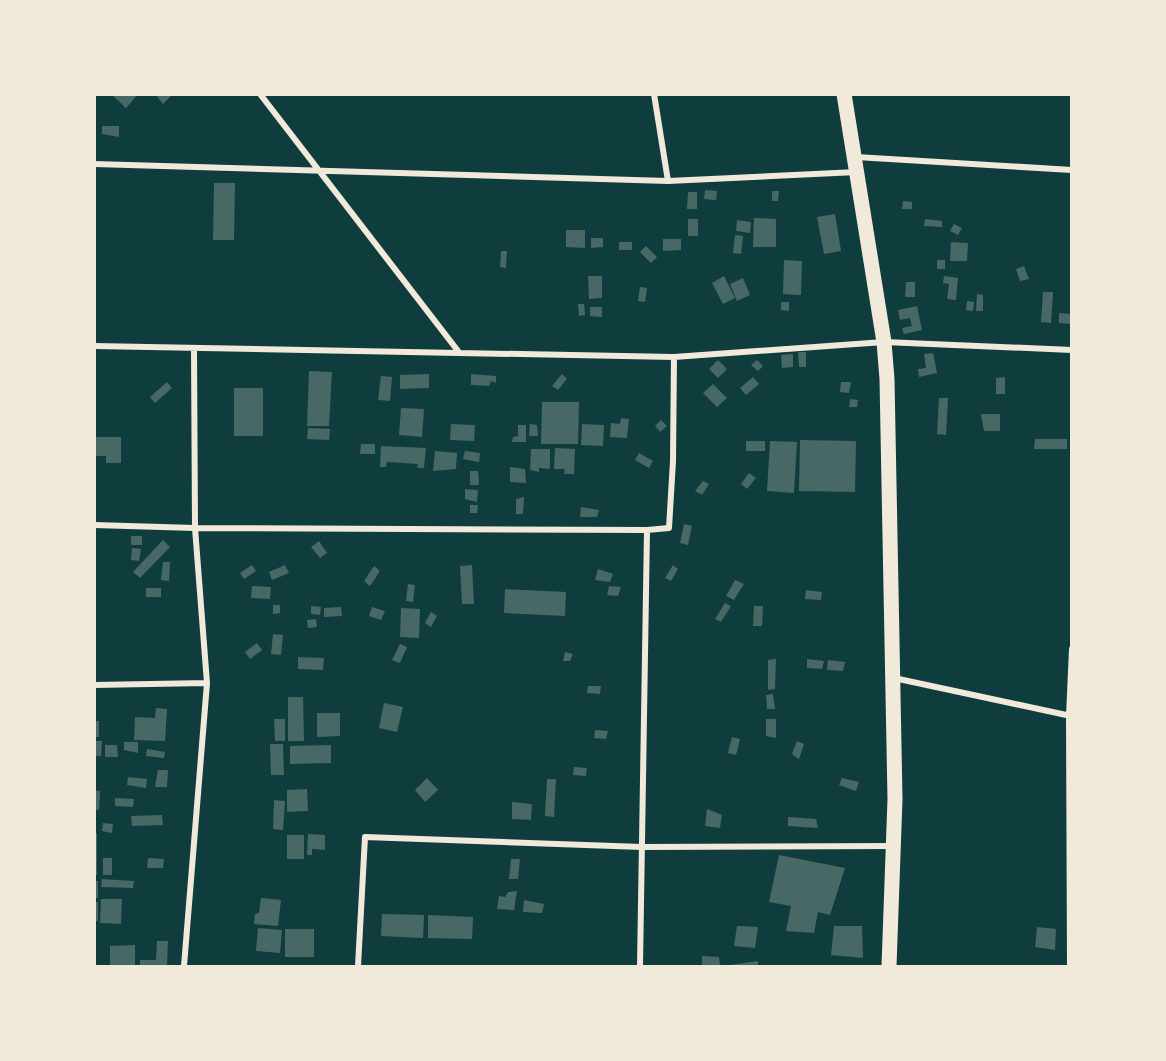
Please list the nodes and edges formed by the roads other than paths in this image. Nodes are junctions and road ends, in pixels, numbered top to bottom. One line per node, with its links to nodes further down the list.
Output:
1 (260, 94): 7 (street)
2 (654, 94): 8 (street)
3 (844, 94): 5 (main road)
4 (94, 164): 7 (street)
5 (857, 165): 6 (street); 8 (street); 9 (main road)
6 (1071, 170)
7 (317, 171): 8 (street); 13 (street)
8 (668, 182)
9 (884, 342): 12 (street); 14 (street); 19 (main road)
10 (94, 346): 11 (street)
11 (194, 349): 13 (street); 16 (street)
12 (1071, 350)
13 (458, 351): 14 (street)
14 (674, 357): 17 (street)
15 (94, 525): 16 (street)
16 (195, 528): 17 (street); 20 (street)
17 (647, 530): 24 (street)
18 (1071, 649): 22 (street)
19 (894, 678): 22 (street); 23 (main road)
20 (207, 683): 21 (street); 25 (street)
21 (94, 685)
22 (1070, 716): 29 (street)
23 (893, 846): 24 (street); 28 (main road)
24 (642, 847): 26 (street); 27 (street)
25 (184, 966)
26 (358, 966)
27 (640, 966)
28 (889, 966)
29 (1070, 966)

